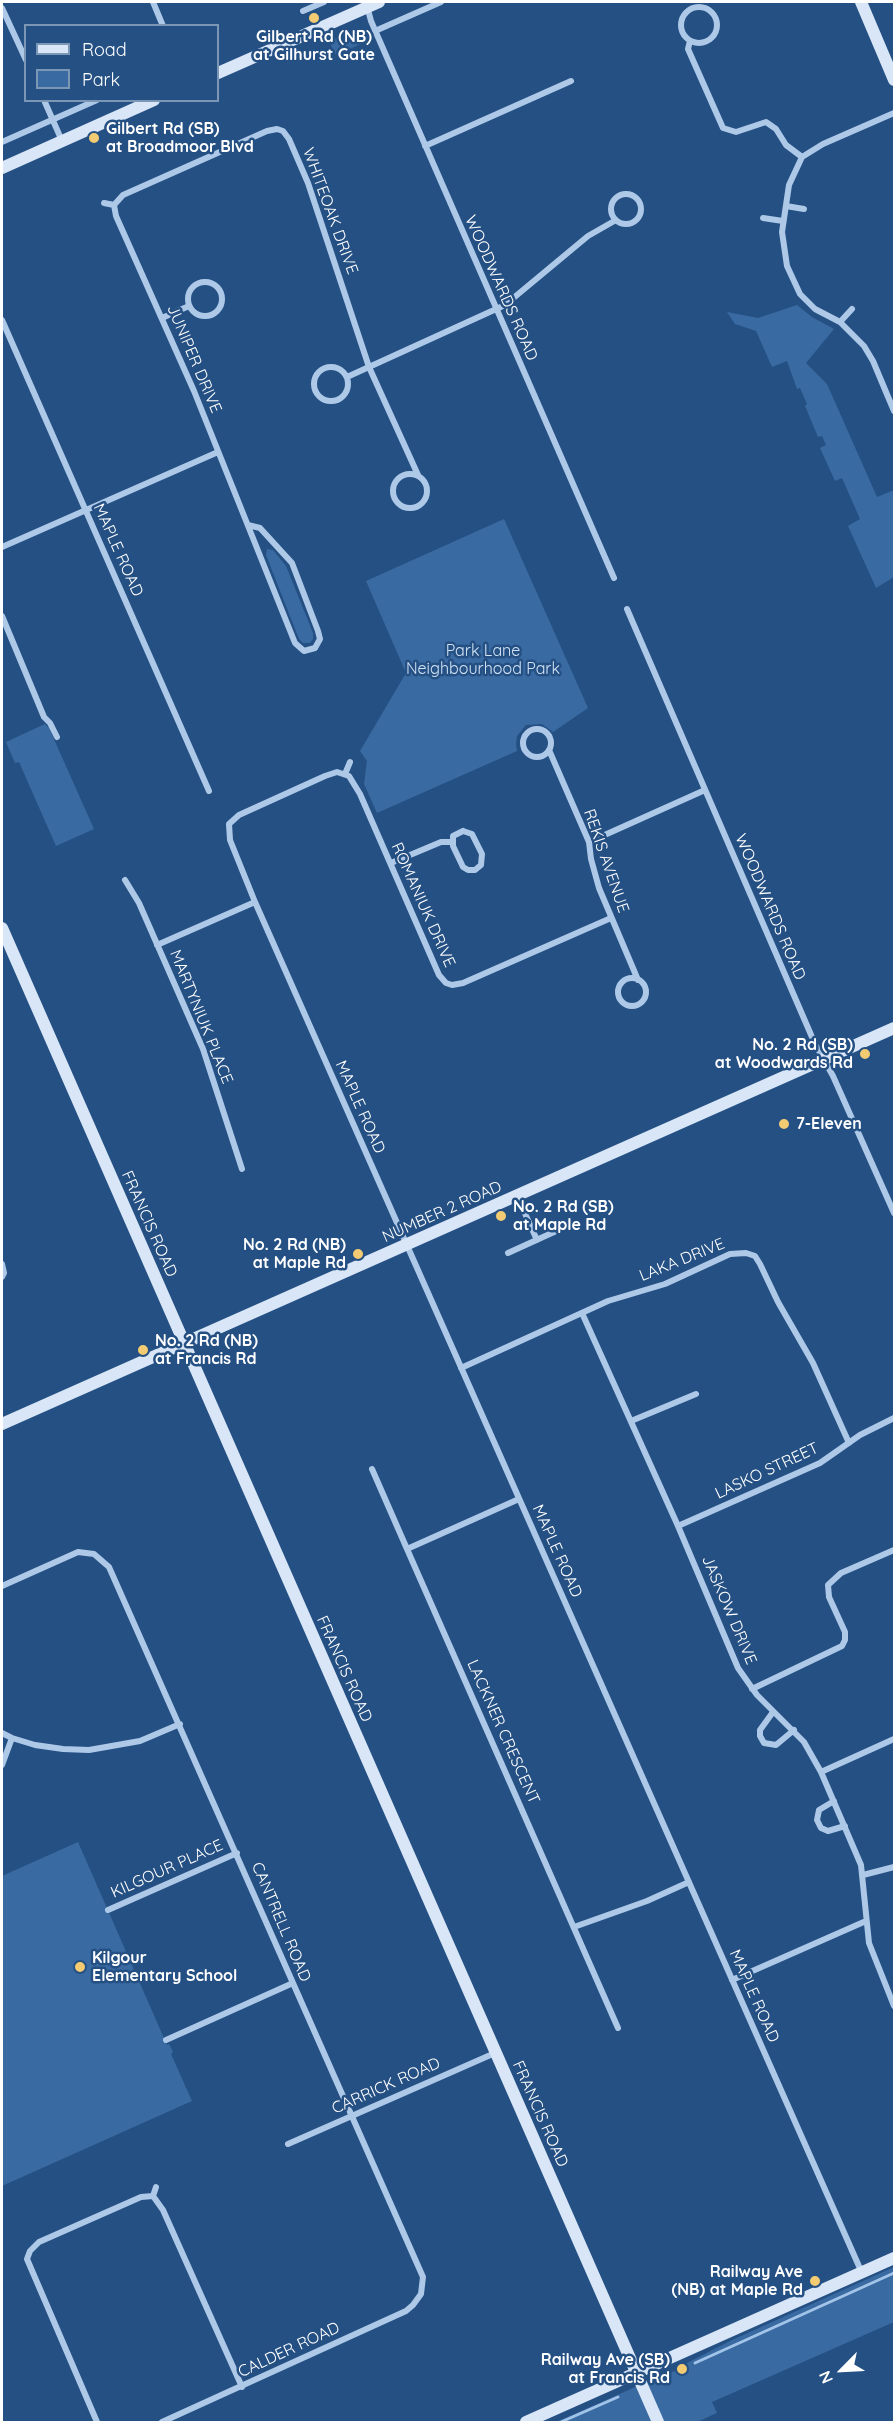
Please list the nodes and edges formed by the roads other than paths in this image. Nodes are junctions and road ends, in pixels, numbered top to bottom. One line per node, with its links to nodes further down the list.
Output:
1 (153, 2): 8 (street)
2 (324, 2): 7 (street)
3 (441, 2): 9 (street)
4 (861, 2): 13 (main road)
5 (371, 3): 9 (street, WOODWARDS ROAD); 12 (main road)
6 (2, 8): 11 (street)
7 (303, 11)
8 (162, 24)
9 (375, 31): 22 (street, WOODWARDS ROAD)
10 (690, 41): 10 (street); 23 (street)
11 (24, 56)
12 (219, 73)
13 (894, 80)
14 (571, 81): 22 (street)
15 (45, 102): 19 (street)
16 (92, 102): 19 (street)
17 (150, 102): 20 (main road)
18 (894, 113): 23 (street)
19 (52, 120): 20 (street); 21 (street)
20 (62, 141): 24 (main road)
21 (2, 142)
22 (425, 146): 33 (street, WOODWARDS ROAD)
23 (802, 158): 27 (street)
24 (2, 168)
25 (104, 203): 26 (street)
26 (114, 205): 35 (street, JUNIPER DRIVE); 38 (street, WHITEOAK DRIVE)
27 (786, 206): 28 (street); 31 (street)
28 (804, 209)
29 (763, 218): 31 (street)
30 (616, 220): 30 (street); 33 (street)
31 (783, 221): 37 (street)
32 (189, 306): 32 (street); 35 (street)
33 (496, 309): 38 (street); 46 (street, WOODWARDS ROAD)
34 (852, 309): 37 (street)
35 (162, 318): 41 (street, JUNIPER DRIVE)
36 (2, 322): 43 (street, MAPLE ROAD)
37 (840, 322): 40 (street)
38 (369, 367): 39 (street); 42 (street, WHITEOAK DRIVE)
39 (347, 376): 39 (street)
40 (894, 411)
41 (218, 452): 43 (street); 44 (street, JUNIPER DRIVE)
42 (418, 475): 42 (street, WHITEOAK DRIVE)
43 (86, 510): 45 (street); 54 (street, MAPLE ROAD)
44 (248, 525): 44 (street, JUNIPER DRIVE)
45 (2, 547)
46 (614, 578)
47 (627, 609): 53 (street, WOODWARDS ROAD)
48 (2, 616): 49 (street)
49 (57, 737)
50 (549, 750): 50 (street, REKIS AVENUE); 56 (street, REKIS AVENUE)
51 (350, 762): 52 (street)
52 (345, 774): 57 (street, ROMANIUK DRIVE); 59 (street, MAPLE ROAD)
53 (705, 790): 56 (street); 65 (street, WOODWARDS ROAD)
54 (209, 791)
55 (452, 842): 55 (street); 57 (street)
56 (589, 842): 60 (street, REKIS AVENUE)
57 (391, 863): 60 (street, ROMANIUK DRIVE)
58 (125, 880): 62 (street, MARTYNIUK PLACE)
59 (255, 902): 62 (street); 71 (street, MAPLE ROAD)
60 (611, 918): 63 (street, REKIS AVENUE)
61 (2, 928): 76 (main road, FRANCIS ROAD)
62 (157, 945): 66 (street, MARTYNIUK PLACE)
63 (638, 980): 63 (street, REKIS AVENUE)
64 (894, 1028): 65 (main road, NUMBER 2 ROAD)
65 (823, 1060): 67 (main road, NUMBER 2 ROAD); 68 (street, WOODWARDS ROAD)
66 (242, 1169)
67 (517, 1196): 70 (street); 71 (main road, NUMBER 2 ROAD)
68 (894, 1212)
69 (565, 1227): 70 (street)
70 (537, 1240): 72 (street)
71 (406, 1246): 76 (main road, NUMBER 2 ROAD); 77 (street, MAPLE ROAD)
72 (508, 1253)
73 (2, 1264): 74 (street)
74 (2, 1277)
75 (582, 1313): 77 (street, LAKA DRIVE); 80 (street, JASKOW DRIVE); 82 (street, LAKA DRIVE)
76 (183, 1344): 81 (main road, NUMBER 2 ROAD); 113 (main road, FRANCIS ROAD)
77 (461, 1368): 84 (street, MAPLE ROAD)
78 (696, 1394): 80 (street)
79 (894, 1418): 82 (street, LASKO STREET)
80 (631, 1421): 85 (street, JASKOW DRIVE)
81 (2, 1424)
82 (849, 1443): 85 (street, LASKO STREET)
83 (372, 1469): 86 (street, LACKNER CRESCENT)
84 (519, 1499): 86 (street); 103 (street, MAPLE ROAD)
85 (678, 1527): 89 (street, JASKOW DRIVE)
86 (407, 1549): 106 (street, LACKNER CRESCENT)
87 (894, 1550): 89 (street)
88 (2, 1586): 91 (street, CANTRELL ROAD)
89 (752, 1689): 90 (street, JASKOW DRIVE)
90 (773, 1712): 92 (street, JASKOW DRIVE); 92 (street)
91 (180, 1724): 94 (street); 100 (street, CANTRELL ROAD)
92 (794, 1730): 97 (street, JASKOW DRIVE)
93 (2, 1733): 94 (street)
94 (12, 1738): 96 (street)
95 (894, 1739): 97 (street)
96 (2, 1765)
97 (821, 1772): 98 (street, JASKOW DRIVE)
98 (834, 1801): 99 (street, JASKOW DRIVE); 99 (street)
99 (845, 1826): 102 (street, JASKOW DRIVE)
100 (237, 1853): 104 (street, KILGOUR PLACE); 108 (street, CANTRELL ROAD)
101 (894, 1867): 102 (street)
102 (863, 1875): 105 (street, JASKOW DRIVE)
103 (689, 1882): 106 (street); 107 (street, MAPLE ROAD)
104 (108, 1910)
105 (866, 1921): 107 (street); 109 (street, JASKOW DRIVE)
106 (574, 1927): 111 (street, LACKNER CRESCENT)
107 (732, 1980): 119 (street, MAPLE ROAD)
108 (293, 1983): 112 (street); 114 (street, CANTRELL ROAD)
109 (892, 1991): 110 (street, JASKOW DRIVE)
110 (894, 2006)
111 (618, 2028)
112 (166, 2040)
113 (495, 2053): 114 (street, CARRICK ROAD); 121 (main road, FRANCIS ROAD)
114 (352, 2116): 115 (street, CARRICK ROAD); 120 (street, CANTRELL ROAD)
115 (288, 2144)
116 (156, 2187): 117 (street)
117 (153, 2196): 122 (street); 123 (street)
118 (894, 2258): 119 (main road)
119 (862, 2273): 121 (main road)
120 (421, 2294): 122 (street, CALDER ROAD)
121 (636, 2374): 125 (main road); 126 (main road, FRANCIS ROAD)
122 (242, 2387): 124 (street, CALDER ROAD)
123 (97, 2422)
124 (162, 2422)
125 (526, 2422)
126 (658, 2422)

